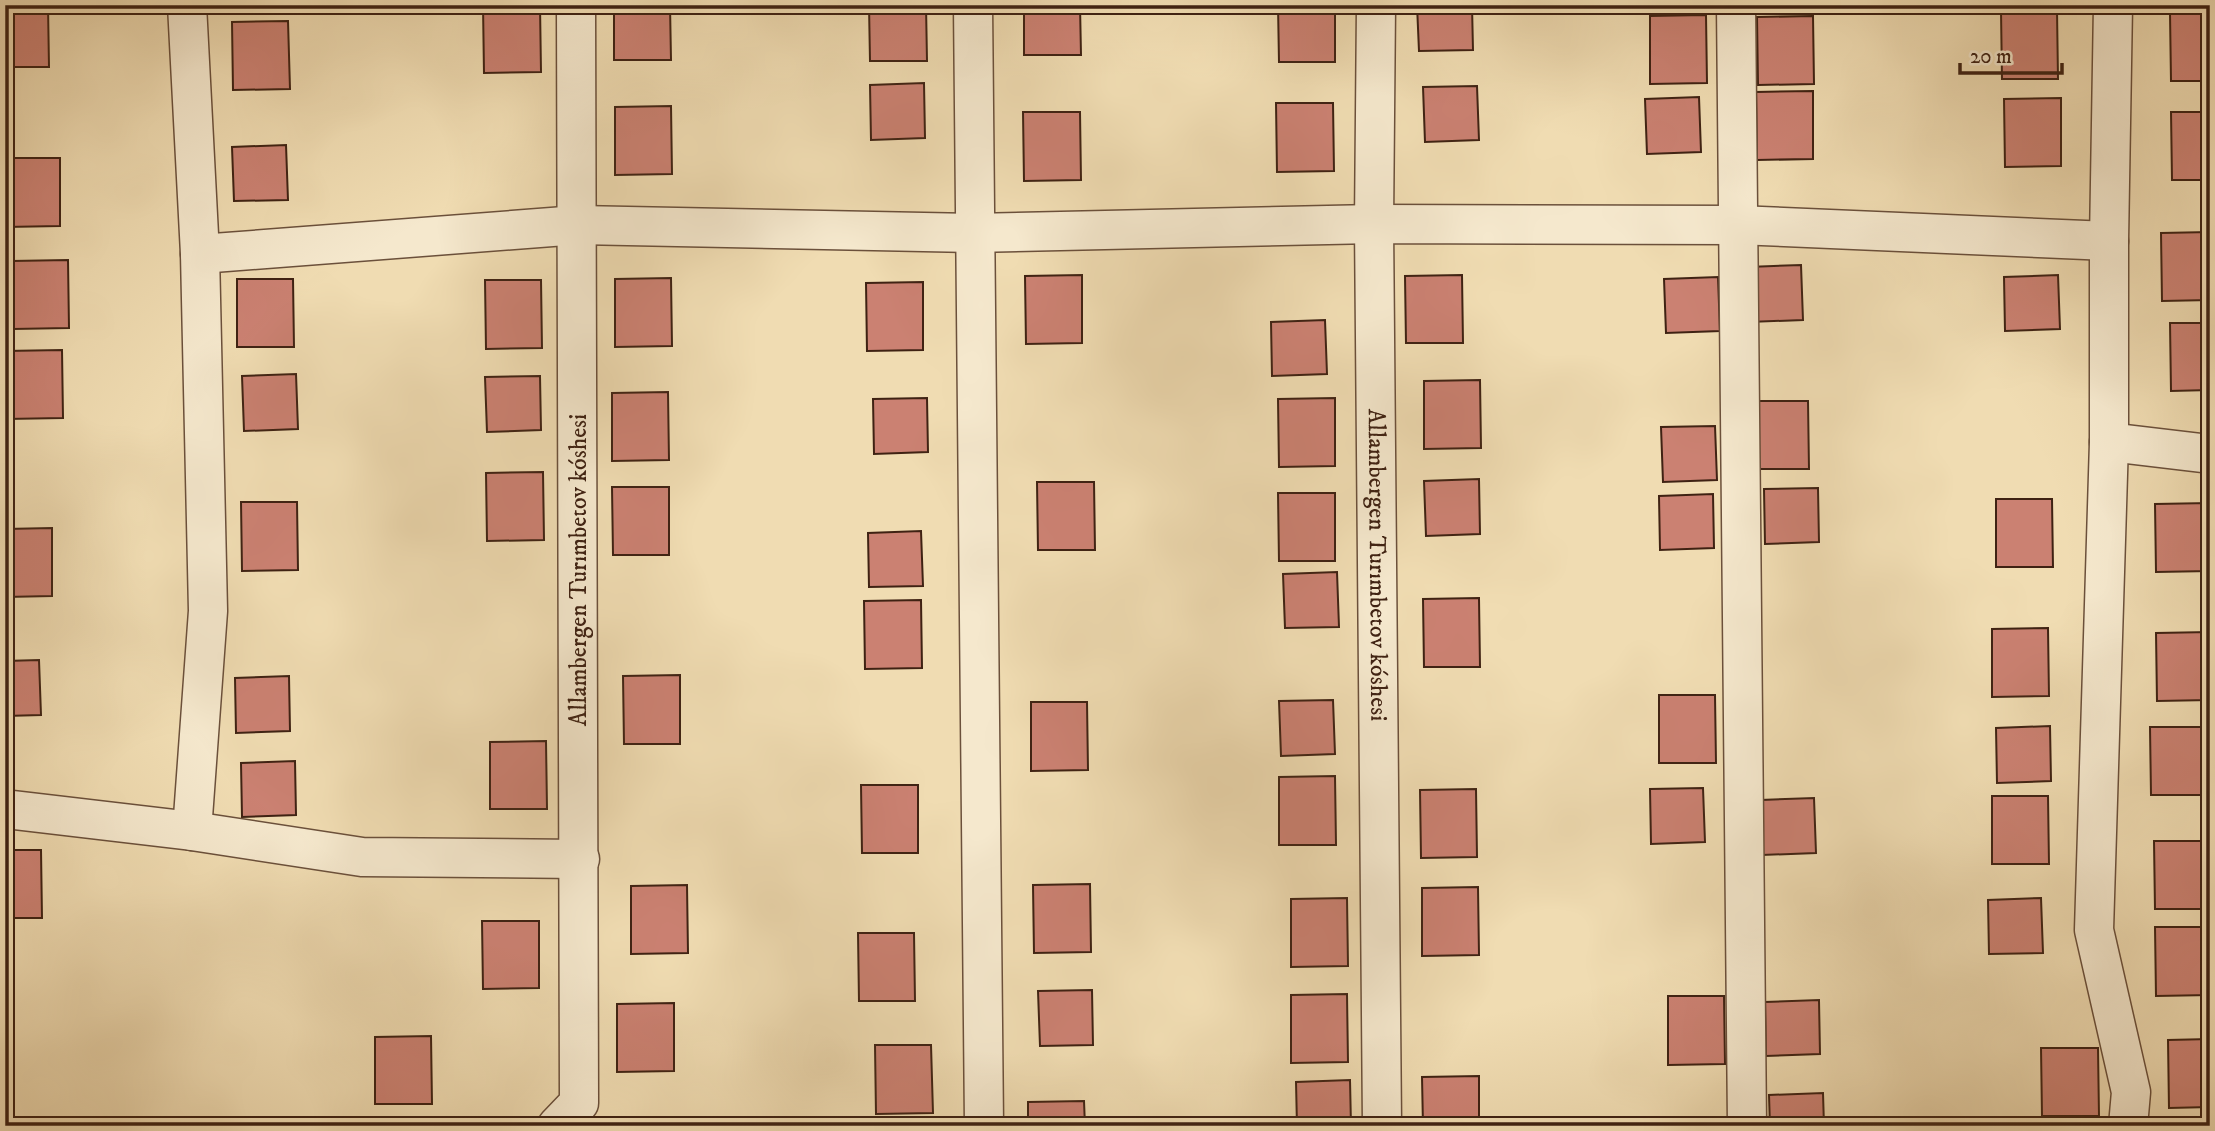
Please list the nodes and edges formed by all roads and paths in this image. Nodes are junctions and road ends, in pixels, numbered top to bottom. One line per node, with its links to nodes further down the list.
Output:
1 (187, 5): 12 (street)
2 (576, 5): 8 (street, Allambergen Turımbetov kóshesi)
3 (973, 5): 10 (street)
4 (1376, 5): 7 (street, Allambergen Turımbetov kóshesi)
5 (1736, 5): 9 (street)
6 (2113, 5): 11 (street)
7 (1374, 224): 9 (street); 10 (street); 20 (street, Allambergen Turımbetov kóshesi)
8 (578, 225): 10 (street); 12 (street); 17 (street, Allambergen Turımbetov kóshesi)
9 (1737, 225): 11 (street); 21 (street)
10 (974, 233): 19 (street)
11 (2109, 242): 13 (street)
12 (200, 254): 16 (street)
13 (2109, 442): 14 (street); 22 (street)
14 (2210, 454)
15 (5, 809): 16 (street)
16 (192, 831): 17 (street)
17 (580, 859): 18 (street, Allambergen Turımbetov kóshesi)
18 (557, 1126)
19 (984, 1126)
20 (1382, 1126)
21 (1747, 1126)
22 (2128, 1126)

